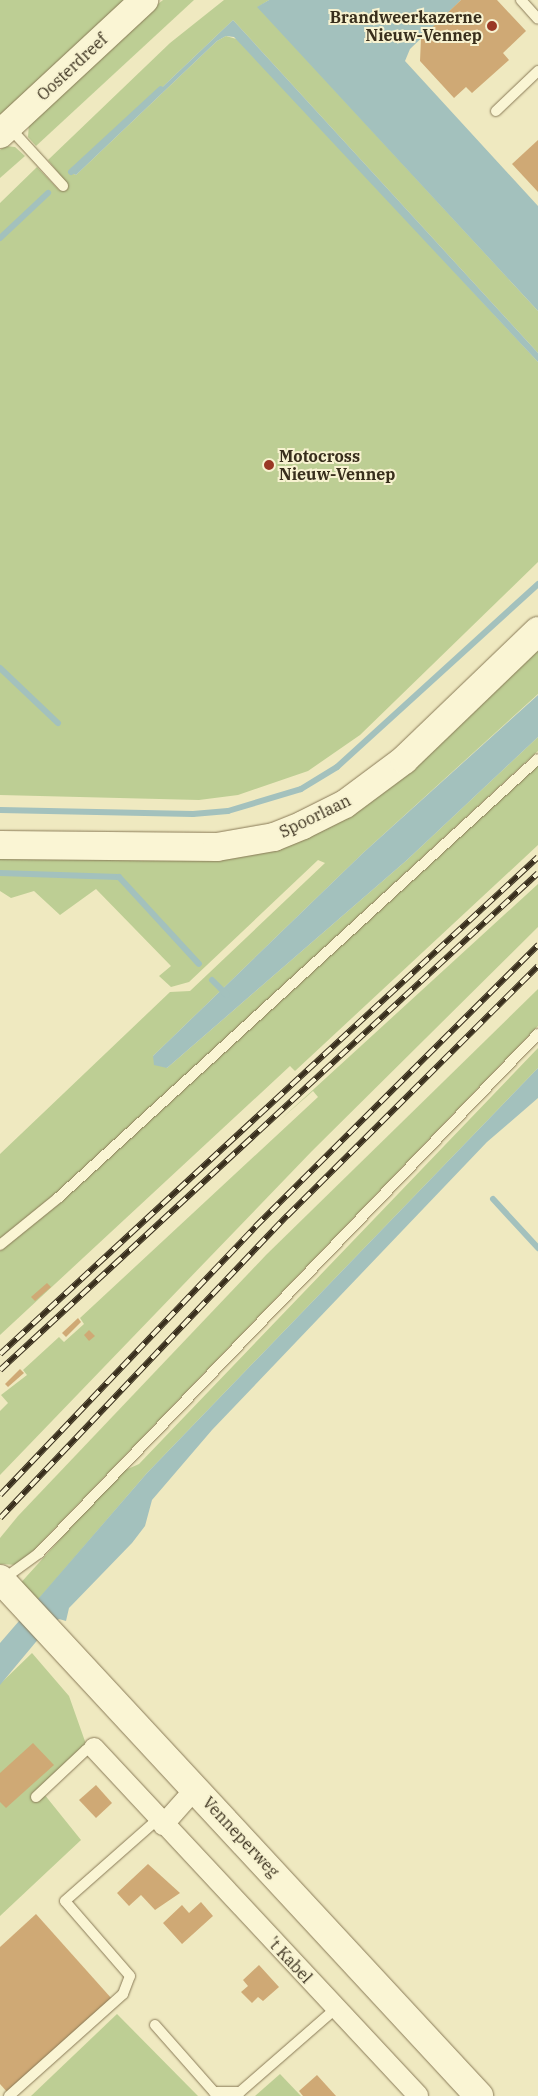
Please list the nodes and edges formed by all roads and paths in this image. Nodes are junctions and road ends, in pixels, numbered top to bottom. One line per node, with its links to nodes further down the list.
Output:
1 (144, 0): 6 (main road, Oosterdreef)
2 (521, 0): 3 (lane)
3 (538, 19)
4 (538, 71): 5 (lane)
5 (496, 111)
6 (4, 130): 7 (lane)
7 (64, 186)
8 (538, 631): 10 (main road, Spoorlaan)
9 (538, 759): 12 (lane)
10 (0, 845)
11 (538, 1034): 13 (lane)
12 (0, 1245)
13 (3, 1583): 15 (main road, Venneperweg)
14 (94, 1748): 16 (lane); 17 (street, 't Kabel)
15 (196, 1788): 17 (street); 22 (main road, Venneperweg)
16 (36, 1797)
17 (160, 1822): 18 (street, 't Kabel); 20 (lane)
18 (335, 2008): 19 (lane); 21 (street, 't Kabel)
19 (155, 2024)
20 (9, 2096)
21 (418, 2096)
22 (479, 2096)

